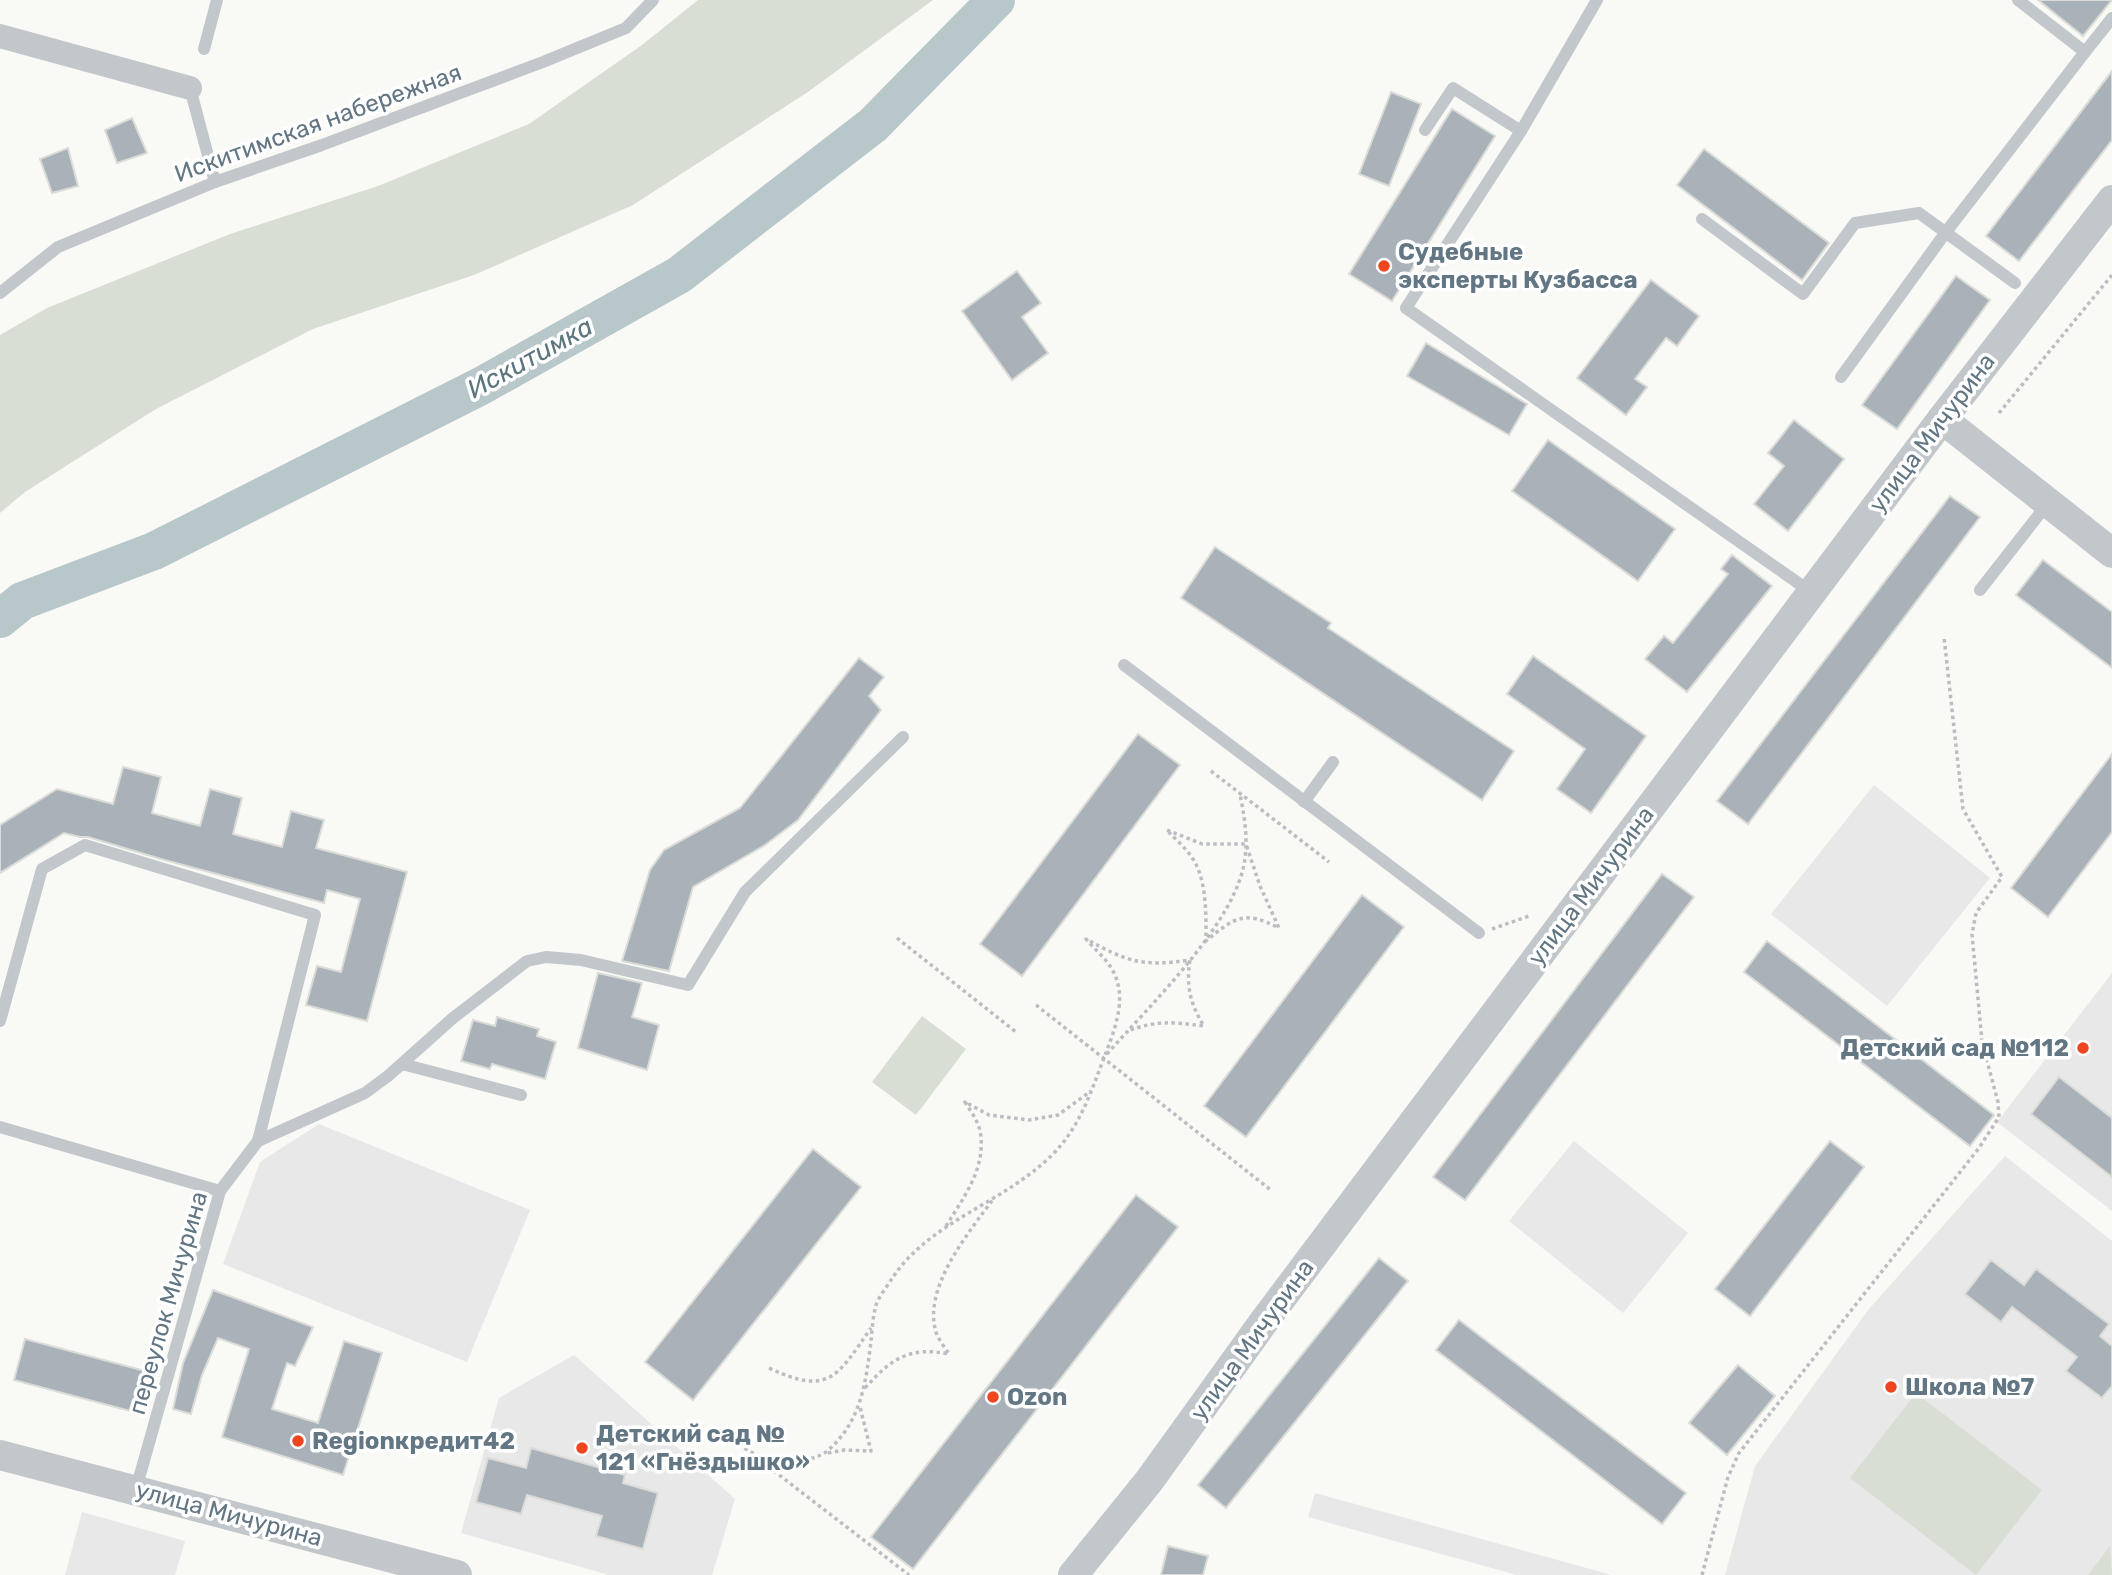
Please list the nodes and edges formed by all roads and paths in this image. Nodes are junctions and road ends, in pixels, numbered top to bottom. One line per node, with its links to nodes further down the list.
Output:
1 (216, 0): 7 (lane)
2 (653, 0): 12 (lane, Искитимская набережная)
3 (1597, 0): 11 (lane)
4 (2018, 0): 8 (lane)
5 (2112, 18): 8 (lane)
6 (0, 36): 9 (street)
7 (204, 50)
8 (2085, 52): 15 (lane)
9 (190, 89): 12 (lane)
10 (1425, 130): 11 (lane)
11 (1521, 131): 25 (lane)
12 (215, 182): 18 (lane, Искитимская набережная)
13 (2112, 200): 21 (street, улица Мичурина)
14 (1702, 219): 15 (lane)
15 (1946, 232): 17 (lane); 19 (lane)
16 (2112, 275): 20 (path)
17 (2015, 283)
18 (0, 293)
19 (1842, 377)
20 (1999, 414)
21 (1942, 419): 22 (street); 25 (street, улица Мичурина)
22 (2048, 503): 23 (street); 24 (lane)
23 (2112, 553)
24 (1980, 590)
25 (1811, 593): 65 (street, улица Мичурина)
26 (1944, 637): 66 (path)
27 (1124, 665): 32 (lane)
28 (903, 737): 45 (lane, переулок Мичурина)
29 (1333, 762): 32 (lane)
30 (1211, 771): 31 (path)
31 (1240, 794): 33 (path); 34 (path)
32 (1304, 802): 36 (lane)
33 (1246, 844): 38 (path); 38 (path); 38 (path)
34 (1329, 862)
35 (1530, 916): 36 (path)
36 (1479, 933)
37 (897, 938): 43 (path)
38 (1206, 941): 39 (path)
39 (1190, 960): 42 (path); 42 (path); 44 (path)
40 (1036, 1005): 44 (path)
41 (0, 1021): 49 (lane)
42 (1127, 1031): 44 (path)
43 (1016, 1032)
44 (1104, 1058): 46 (path); 51 (path)
45 (402, 1064): 47 (lane); 49 (lane, переулок Мичурина)
46 (1093, 1090): 52 (path); 53 (path)
47 (521, 1095)
48 (0, 1127): 50 (lane)
49 (258, 1140): 50 (lane, переулок Мичурина)
50 (220, 1191): 62 (lane, переулок Мичурина)
51 (1272, 1191)
52 (995, 1196): 53 (path); 56 (path)
53 (945, 1227): 54 (path)
54 (873, 1326): 55 (path); 56 (path)
55 (769, 1368)
56 (864, 1390): 57 (path)
57 (860, 1407): 59 (path); 59 (path)
58 (721, 1433): 60 (path)
59 (825, 1453): 60 (path)
60 (752, 1454): 64 (path)
61 (0, 1455): 62 (street, улица Мичурина)
62 (136, 1489): 63 (street, улица Мичурина)
63 (457, 1575)
64 (909, 1575)
65 (1073, 1575)
66 (1702, 1575)

